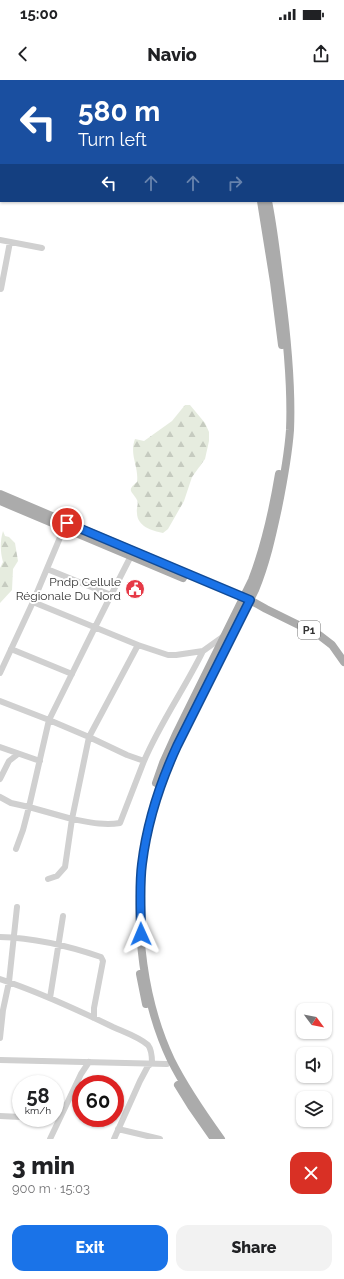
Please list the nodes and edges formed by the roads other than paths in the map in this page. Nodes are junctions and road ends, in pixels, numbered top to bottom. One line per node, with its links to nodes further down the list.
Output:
1 (261, 202): 12 (main road)
2 (268, 202): 16 (main road)
3 (0, 240): 4 (street)
4 (10, 242): 5 (street); 6 (street)
5 (42, 248)
6 (1, 289)
7 (0, 494): 13 (main road)
8 (0, 501): 9 (main road)
9 (64, 528): 10 (main road); 11 (street)
10 (131, 556): 14 (street); 16 (main road)
11 (46, 569): 14 (street); 15 (street)
12 (248, 590): 13 (main road); 16 (main road)
13 (235, 594): 16 (main road)
14 (111, 595): 17 (street)
15 (33, 602): 17 (street); 20 (street)
16 (246, 602): 18 (main road); 22 (main road, P1); 64 (main road)
17 (96, 627): 19 (street); 24 (street)
18 (227, 634): 21 (street); 54 (main road)
19 (138, 646): 21 (street); 27 (street)
20 (11, 649): 23 (street); 24 (street)
21 (203, 651): 31 (street)
22 (344, 662)
23 (0, 673)
24 (72, 674): 26 (street)
25 (0, 700): 26 (street)
26 (49, 720): 27 (street); 30 (street)
27 (89, 737): 31 (street); 35 (street)
28 (0, 747): 29 (street)
29 (18, 754): 30 (street); 32 (street)
30 (40, 761): 34 (street)
31 (144, 761): 35 (street)
32 (0, 779)
33 (0, 797): 34 (street)
34 (30, 808): 35 (street); 36 (street)
35 (72, 819): 37 (street)
36 (16, 849)
37 (48, 878)
38 (17, 906): 41 (street)
39 (63, 916): 42 (street)
40 (0, 937): 41 (street)
41 (14, 937): 42 (street); 44 (street)
42 (58, 944): 45 (street); 46 (street)
43 (0, 980): 44 (street)
44 (9, 982): 45 (street); 47 (street)
45 (50, 998): 48 (street)
46 (94, 1008): 48 (street); 49 (street)
47 (2, 1010): 50 (street)
48 (83, 1013): 49 (street)
49 (94, 1018): 53 (street)
50 (0, 1038)
51 (0, 1060): 52 (street)
52 (89, 1062): 53 (street); 55 (street)
53 (152, 1063): 54 (street); 59 (street)
54 (167, 1064): 63 (main road)
55 (64, 1106)
56 (0, 1116): 57 (street)
57 (12, 1117)
58 (54, 1127): 60 (street)
59 (118, 1129): 61 (street); 62 (street)
60 (50, 1139)
61 (114, 1139)
62 (160, 1139)
63 (214, 1139)
64 (221, 1139)

